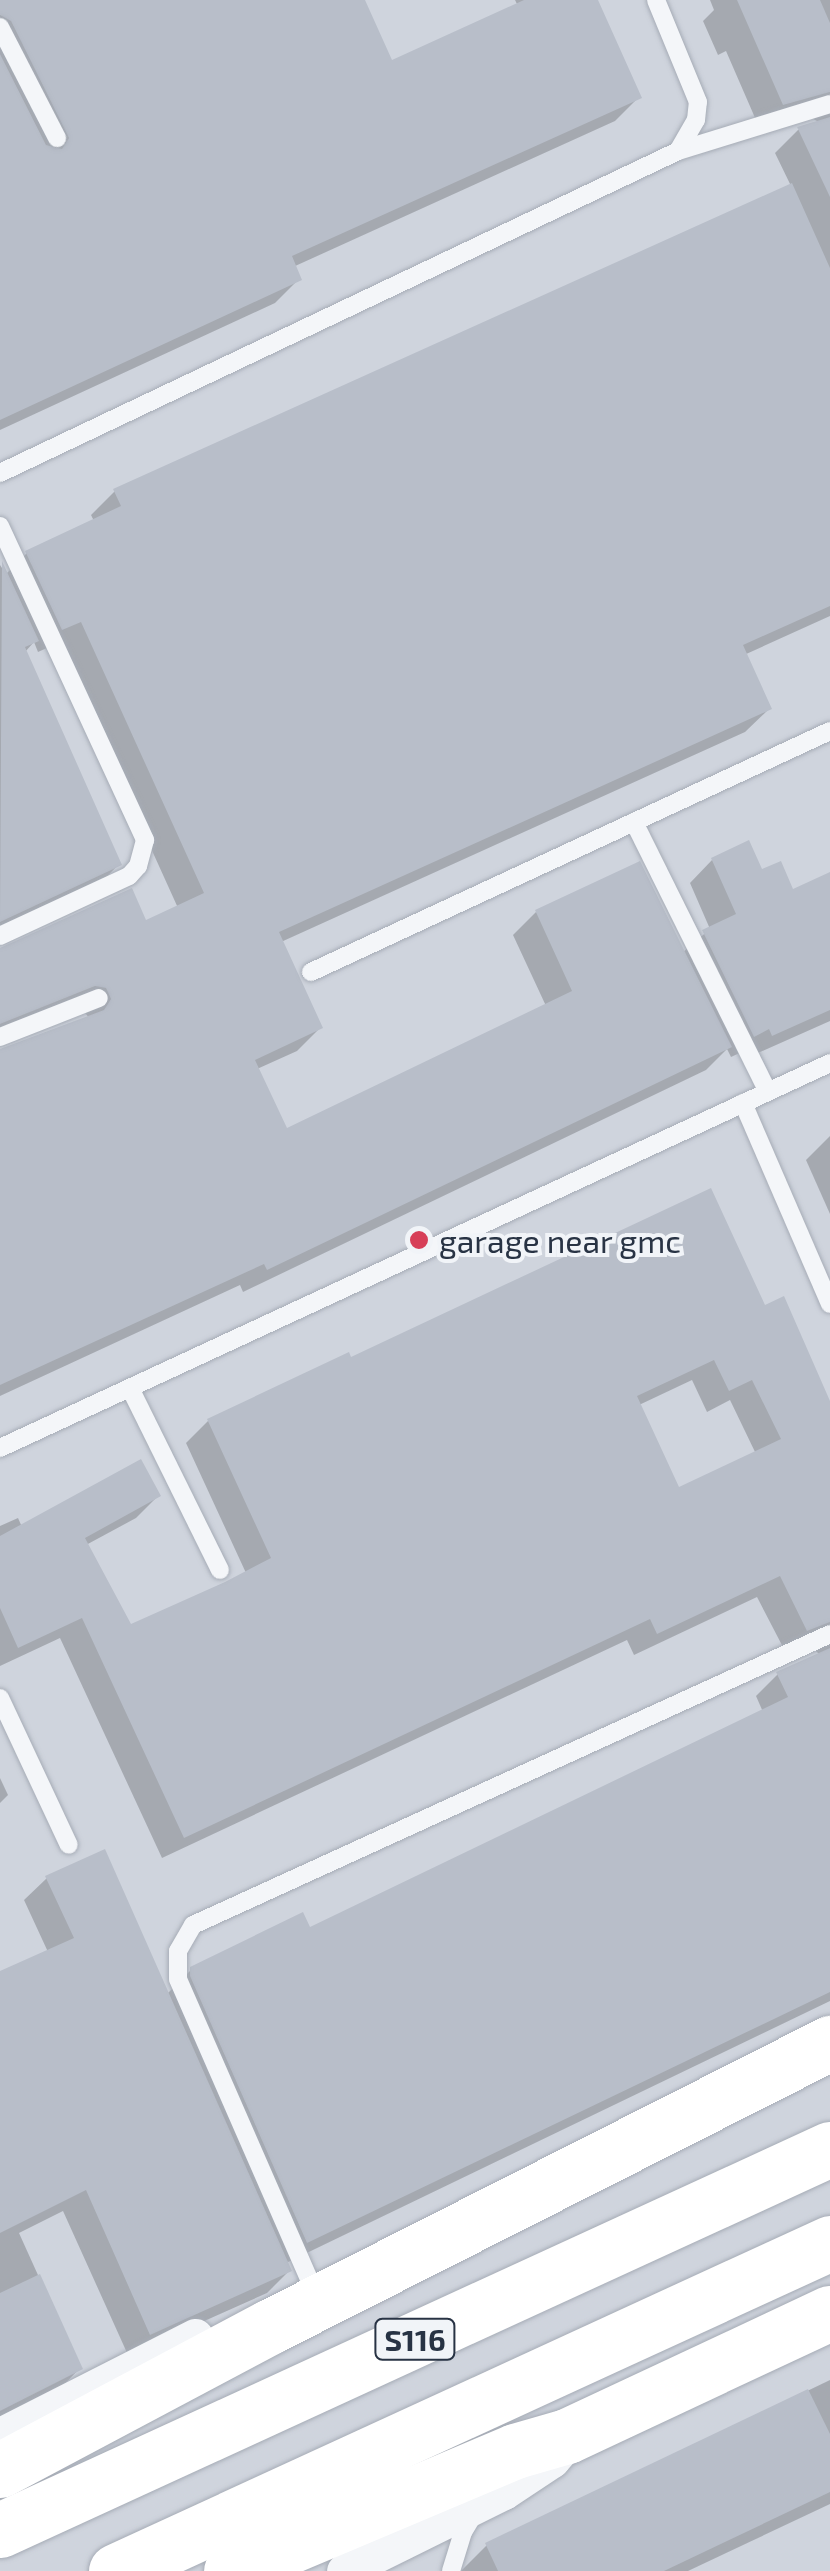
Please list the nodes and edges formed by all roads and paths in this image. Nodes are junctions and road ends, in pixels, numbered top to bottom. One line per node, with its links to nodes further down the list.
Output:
1 (656, 0): 5 (lane)
2 (0, 27): 4 (lane)
3 (830, 104): 5 (lane)
4 (57, 138)
5 (678, 151): 6 (lane)
6 (0, 473)
7 (0, 526): 10 (lane)
8 (830, 731): 9 (lane)
9 (634, 822): 11 (lane); 15 (lane)
10 (0, 936)
11 (311, 972)
12 (99, 998): 13 (lane)
13 (0, 1037)
14 (830, 1063): 15 (lane)
15 (768, 1092): 16 (lane)
16 (743, 1103): 17 (lane); 18 (lane)
17 (830, 1304)
18 (130, 1388): 19 (lane); 20 (lane)
19 (0, 1448)
20 (220, 1570)
21 (830, 1634): 28 (lane)
22 (0, 1698): 23 (lane)
23 (69, 1845)
24 (830, 2043): 26 (main road)
25 (830, 2148): 34 (main road, S116)
26 (540, 2188): 28 (street); 32 (main road)
27 (830, 2243): 36 (main road, S116)
28 (310, 2279): 30 (street)
29 (830, 2313): 31 (main road)
30 (0, 2434)
31 (567, 2436): 33 (street); 37 (main road)
32 (0, 2470)
33 (477, 2507): 35 (street); 38 (lane)
34 (0, 2530)
35 (351, 2570)
36 (116, 2571)
37 (231, 2571)
38 (451, 2571)

